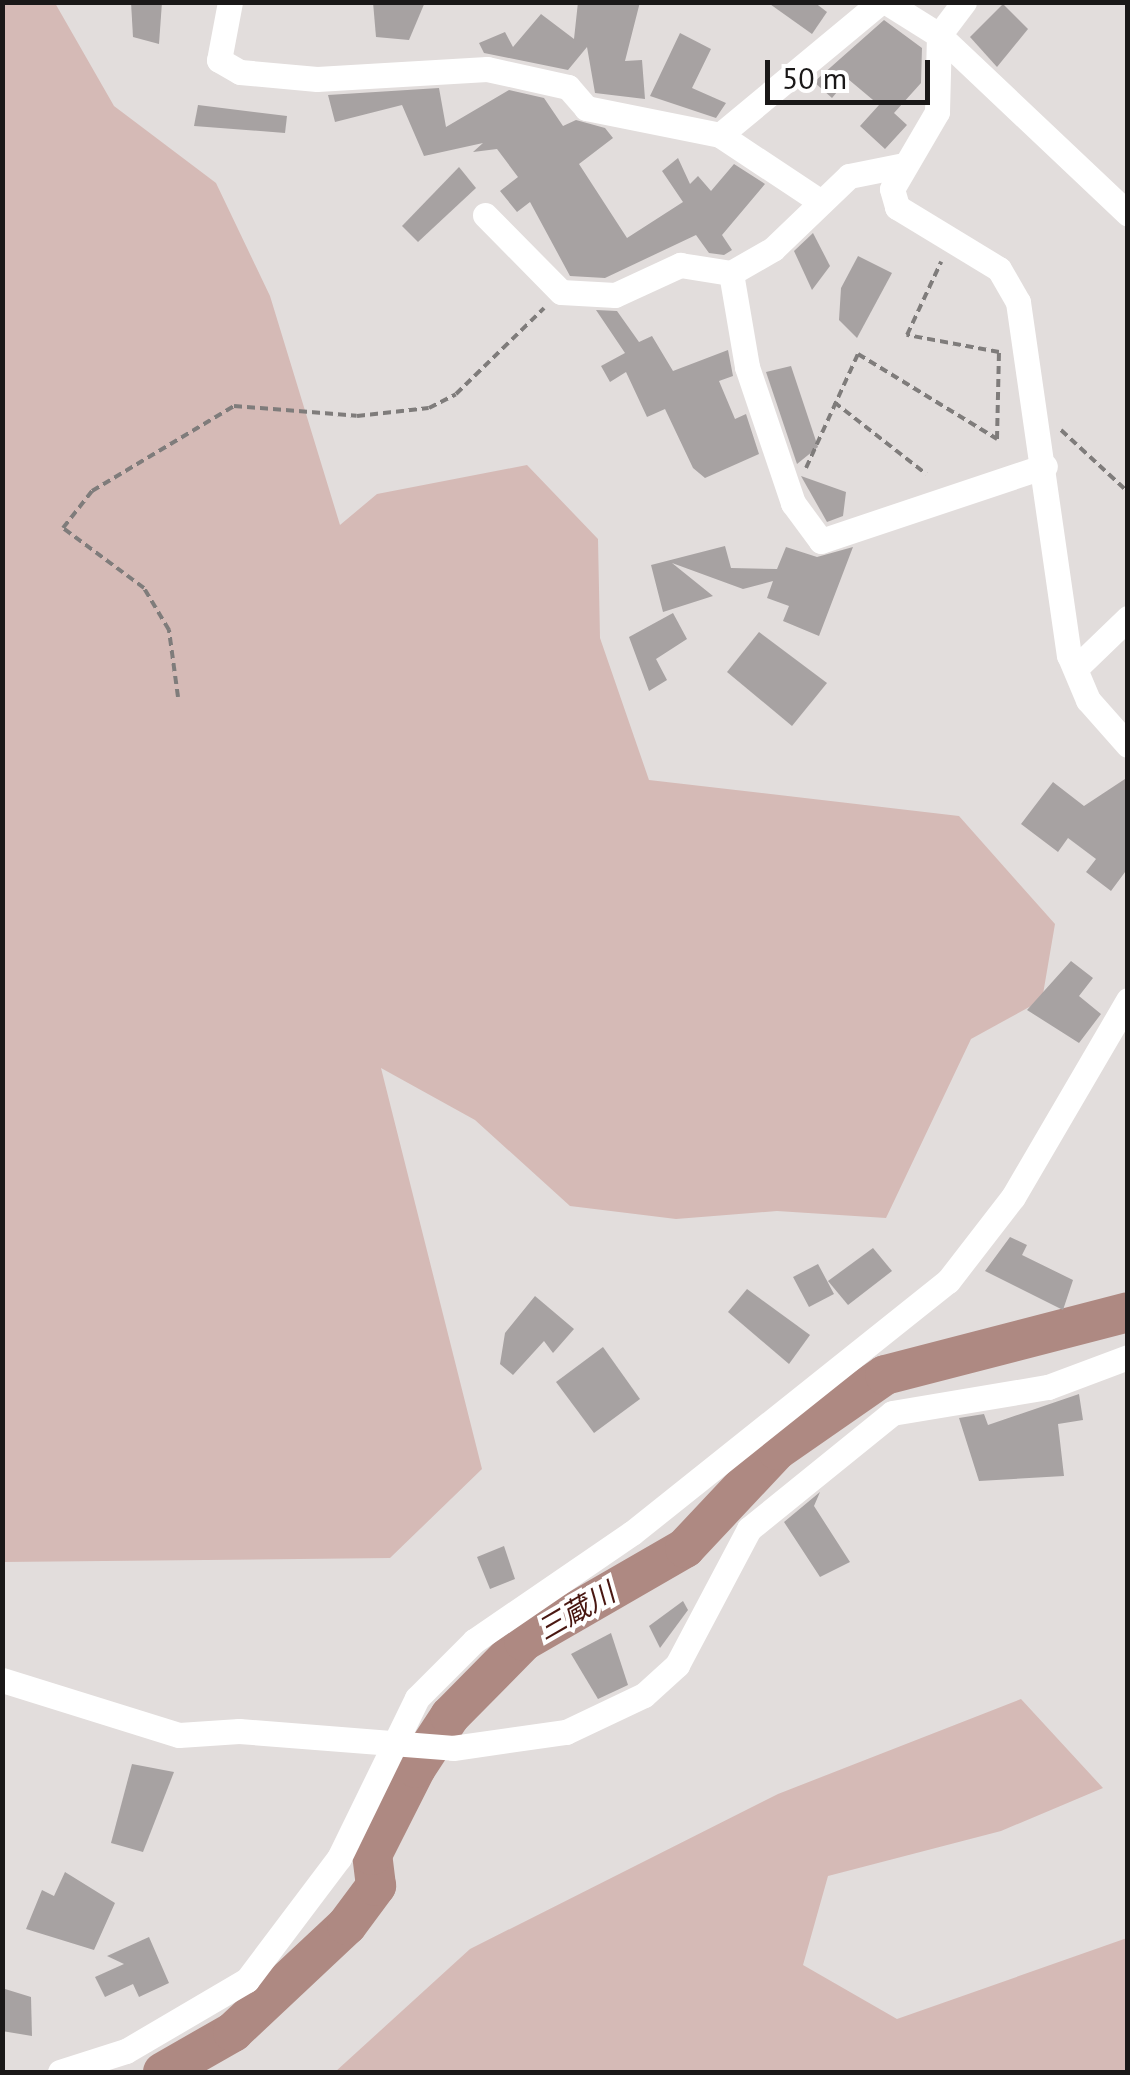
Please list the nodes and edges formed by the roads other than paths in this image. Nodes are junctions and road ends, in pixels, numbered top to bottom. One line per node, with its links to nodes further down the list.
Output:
1 (230, 2): 5 (street)
2 (883, 2): 4 (street); 5 (street)
3 (964, 2): 4 (street)
4 (938, 34): 6 (street); 9 (street)
5 (720, 136): 7 (street)
6 (904, 165): 7 (street); 11 (street)
7 (821, 202): 10 (street)
8 (485, 214): 10 (street)
9 (1128, 214)
10 (731, 273): 11 (street)
11 (1045, 466): 13 (street)
12 (1128, 618): 13 (street)
13 (1076, 668): 14 (street)
14 (1128, 744)
15 (1128, 1000): 18 (street)
16 (1128, 1357): 18 (street)
17 (2, 1680): 18 (street)
18 (391, 1744): 19 (street)
19 (60, 2072)

